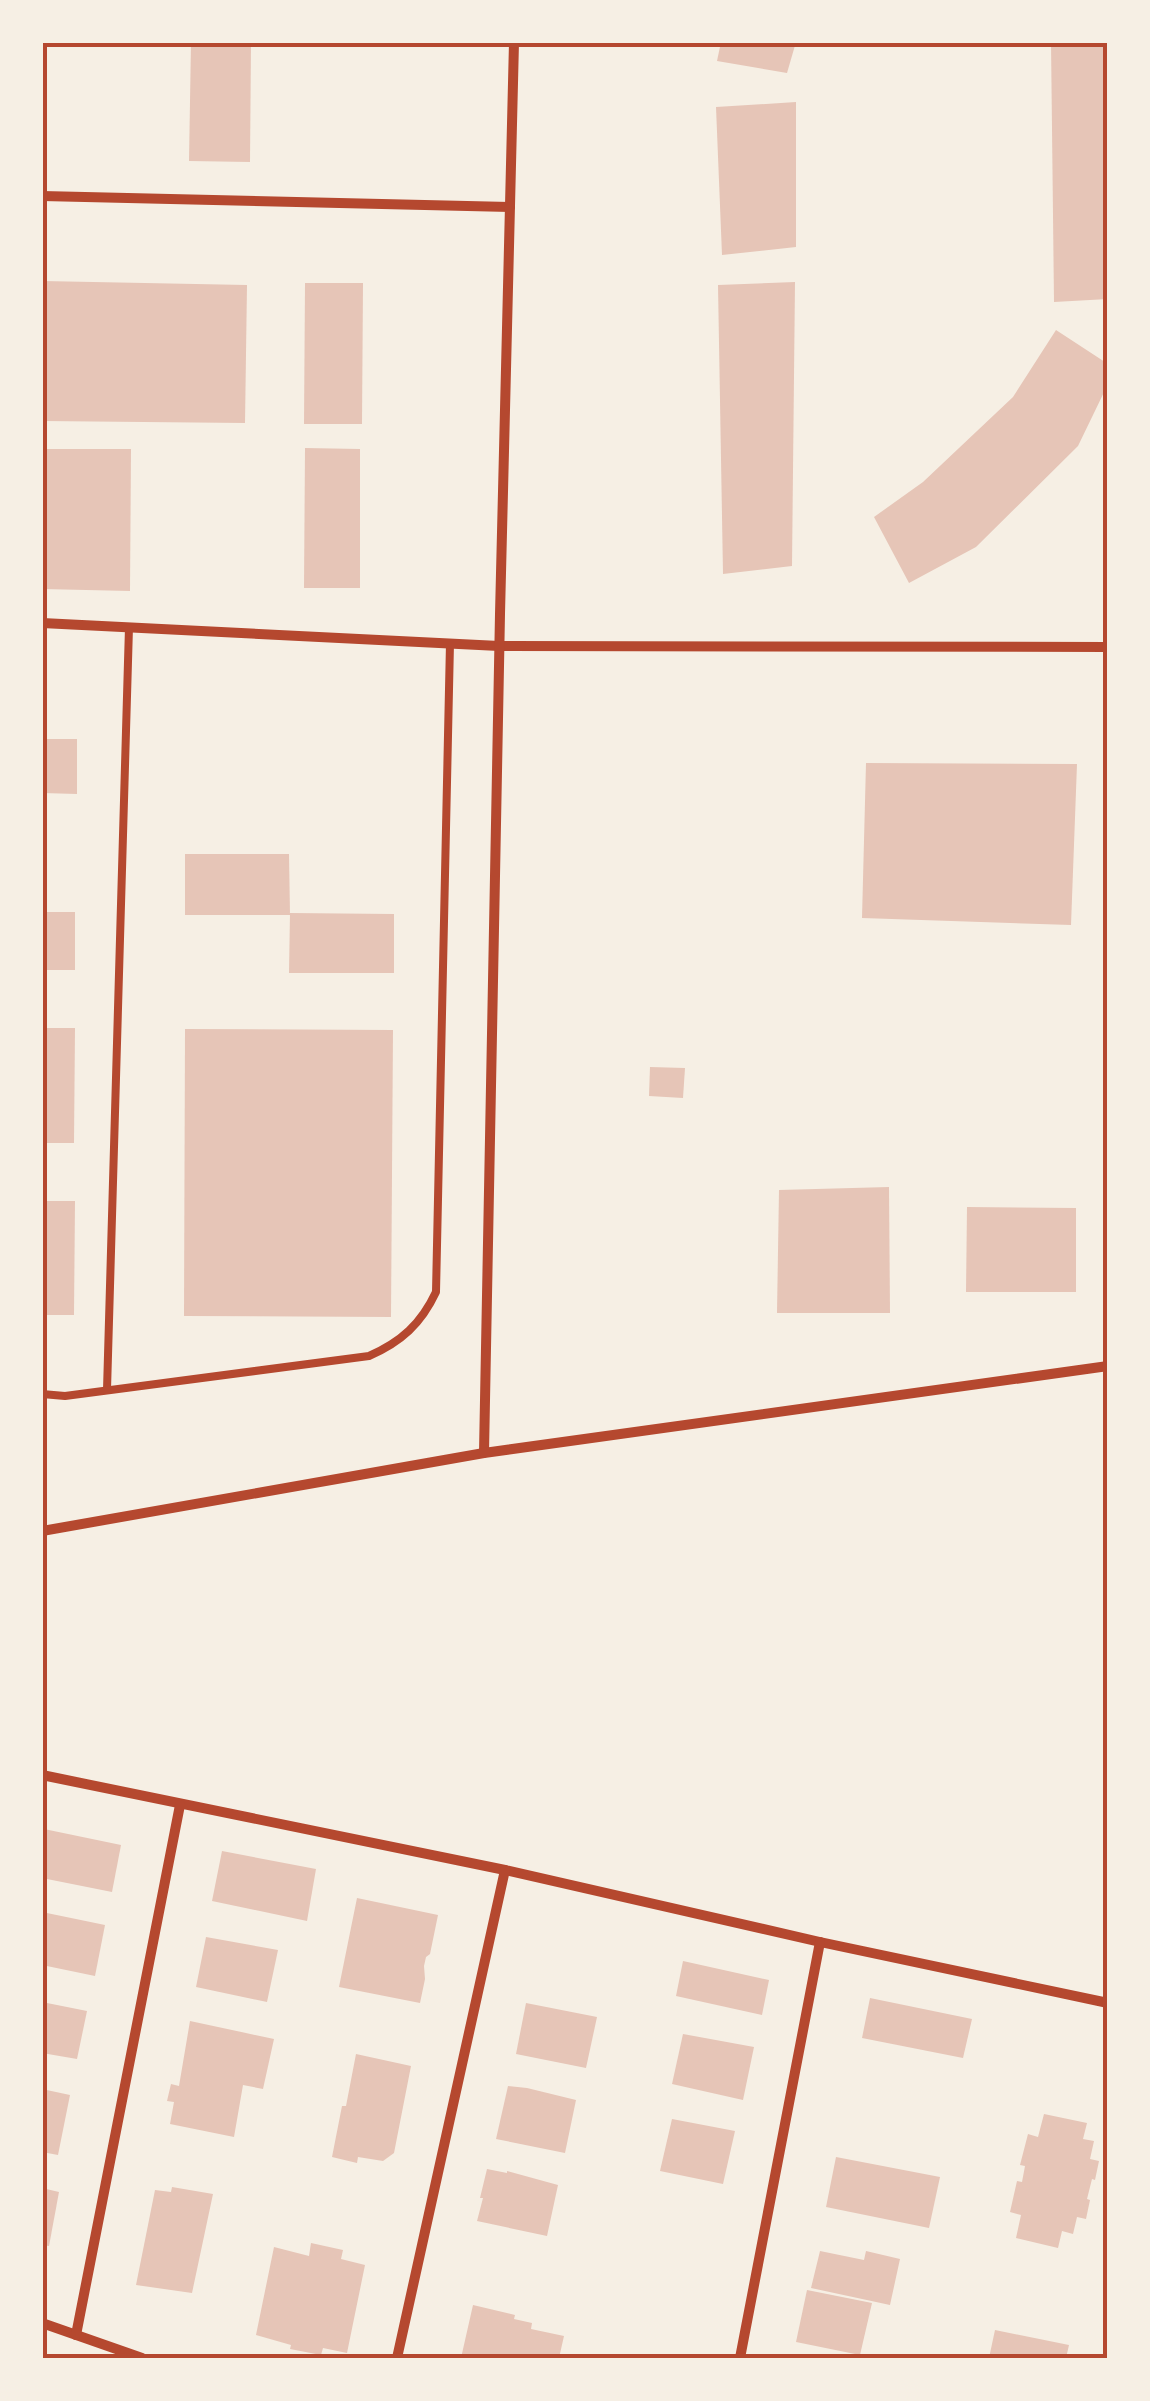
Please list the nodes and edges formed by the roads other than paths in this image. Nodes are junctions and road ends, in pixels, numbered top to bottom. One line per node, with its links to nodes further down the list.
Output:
1 (514, 42): 3 (street)
2 (42, 196): 3 (street)
3 (510, 208): 7 (street)
4 (42, 623): 5 (street)
5 (129, 628): 6 (street); 10 (lane)
6 (450, 643): 7 (street); 10 (lane)
7 (499, 646): 8 (street); 12 (street)
8 (1108, 647)
9 (1108, 1366): 12 (street)
10 (107, 1390): 11 (lane)
11 (42, 1394)
12 (484, 1453): 13 (street)
13 (42, 1531)
14 (42, 1775): 15 (street)
15 (180, 1805): 16 (street); 20 (street)
16 (504, 1870): 17 (street); 22 (street)
17 (820, 1942): 18 (street); 23 (street)
18 (1108, 2002)
19 (42, 2323): 20 (street)
20 (76, 2334): 21 (street)
21 (142, 2358)
22 (396, 2358)
23 (740, 2358)

